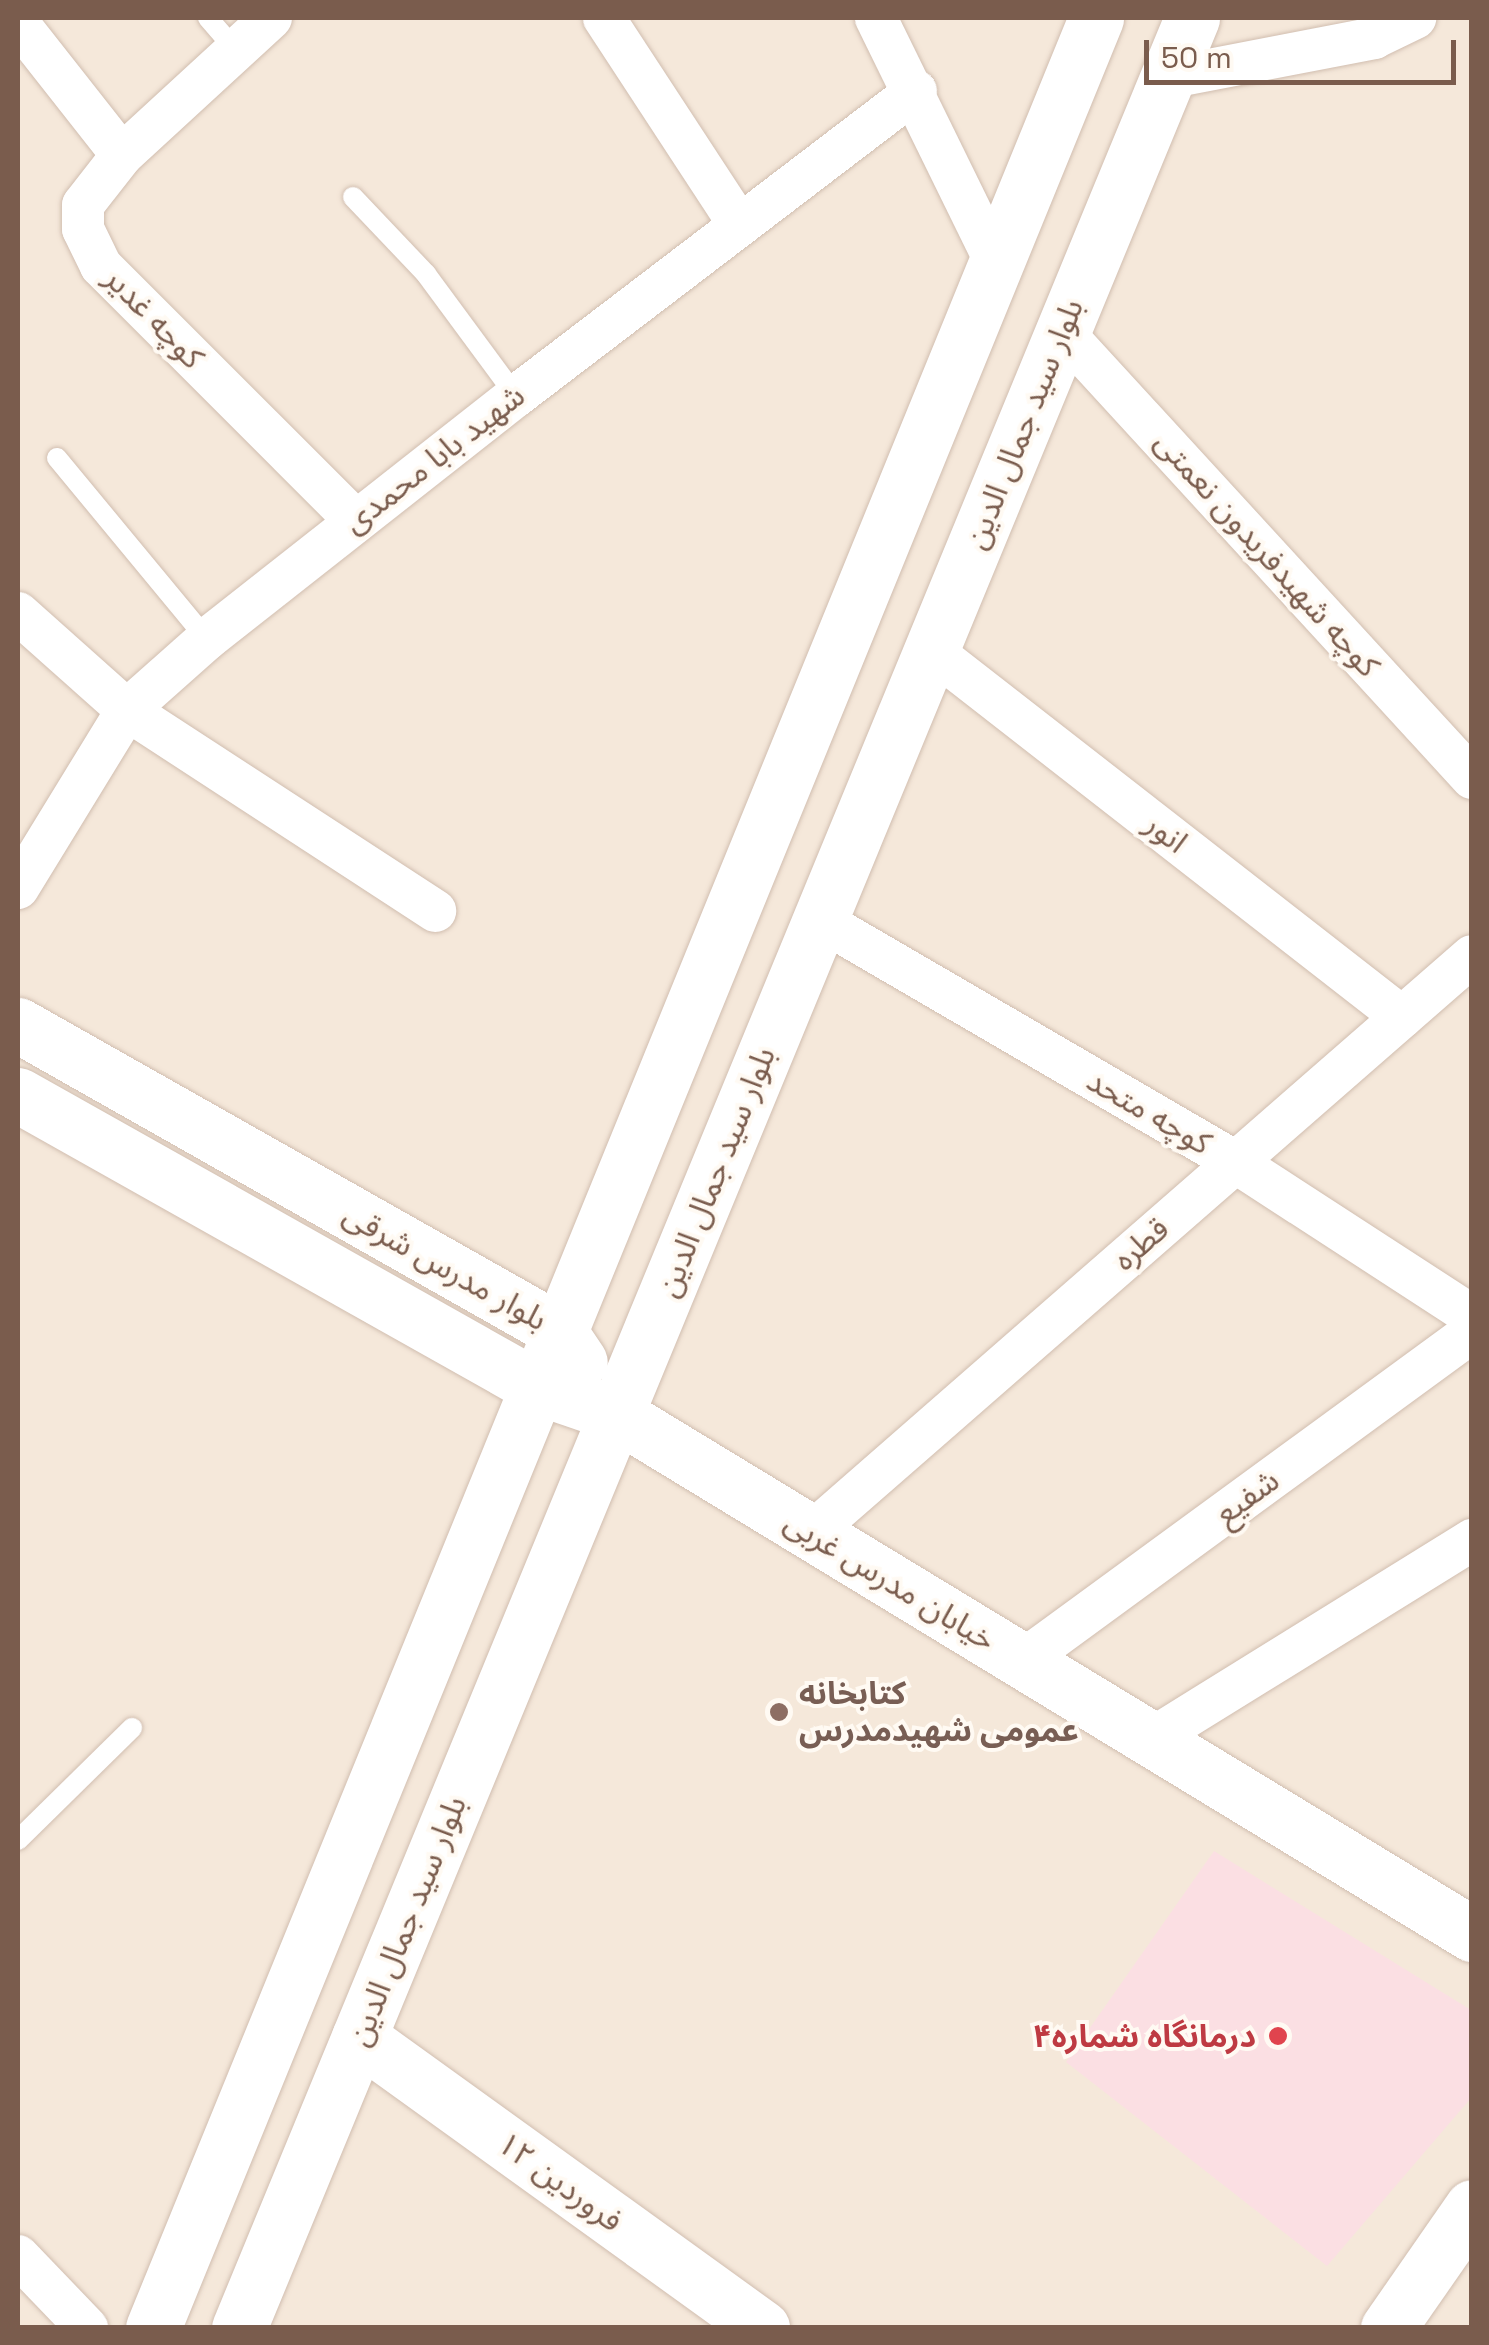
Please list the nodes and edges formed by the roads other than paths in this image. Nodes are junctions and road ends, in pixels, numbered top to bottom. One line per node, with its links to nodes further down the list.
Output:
1 (271, 18): 8 (street, کوچه غدیر)
2 (604, 18): 13 (street)
3 (876, 18): 10 (street)
4 (1096, 18): 14 (main road)
5 (1192, 18): 9 (main road, بلوار سید جمال الدین)
6 (1415, 18): 9 (street)
7 (18, 23): 11 (street)
8 (221, 33): 11 (street, کوچه غدیر)
9 (1167, 78): 15 (main road, بلوار سید جمال الدین)
10 (916, 92): 13 (street, شهید بابا محمدی); 14 (street)
11 (122, 154): 18 (street, کوچه غدیر)
12 (353, 196): 16 (lane)
13 (739, 224): 16 (street, شهید بابا محمدی)
14 (996, 263): 33 (main road)
15 (1062, 331): 21 (main road, بلوار سید جمال الدین); 23 (street, کوچه شهیدفریدون نعمتی)
16 (516, 396): 18 (street, شهید بابا محمدی)
17 (57, 458): 20 (lane)
18 (355, 520): 20 (street, شهید بابا محمدی)
19 (18, 612): 22 (street)
20 (207, 639): 22 (street, شهید بابا محمدی)
21 (931, 650): 26 (main road, بلوار سید جمال الدین); 28 (street, انور)
22 (127, 710): 24 (street, شهید بابا محمدی); 25 (street)
23 (1472, 778)
24 (18, 888)
25 (435, 912)
26 (820, 920): 31 (street, کوچه متحد); 36 (main road, بلوار سید جمال الدین)
27 (1472, 956): 28 (street, قطره)
28 (1402, 1017): 31 (street, قطره)
29 (18, 1026): 33 (main road, بلوار مدرس شرقی)
30 (18, 1095): 35 (main road, بلوار مدرس شرقی)
31 (1234, 1162): 32 (street, کوچه متحد); 37 (street, قطره)
32 (1472, 1316)
33 (560, 1331): 35 (main road); 36 (main road, بلوار مدرس شرقی)
34 (1472, 1332): 39 (street, شفیع)
35 (536, 1387): 36 (main road, بلوار مدرس شرقی); 48 (main road)
36 (616, 1414): 37 (main road, خیابان مدرس غربی); 44 (main road, بلوار سید جمال الدین)
37 (811, 1533): 39 (main road, خیابان مدرس غربی)
38 (1472, 1540): 41 (street)
39 (1022, 1661): 41 (main road, خیابان مدرس غربی)
40 (132, 1728): 42 (lane)
41 (1151, 1739): 43 (main road, خیابان مدرس غربی)
42 (18, 1840)
43 (1472, 1934)
44 (359, 2037): 49 (main road, بلوار سید جمال الدین); 50 (main road, ۱۲ فروردین)
45 (1472, 2207): 51 (main road)
46 (18, 2256): 47 (street)
47 (87, 2328)
48 (152, 2328)
49 (240, 2328)
50 (762, 2328)
51 (1388, 2328)

